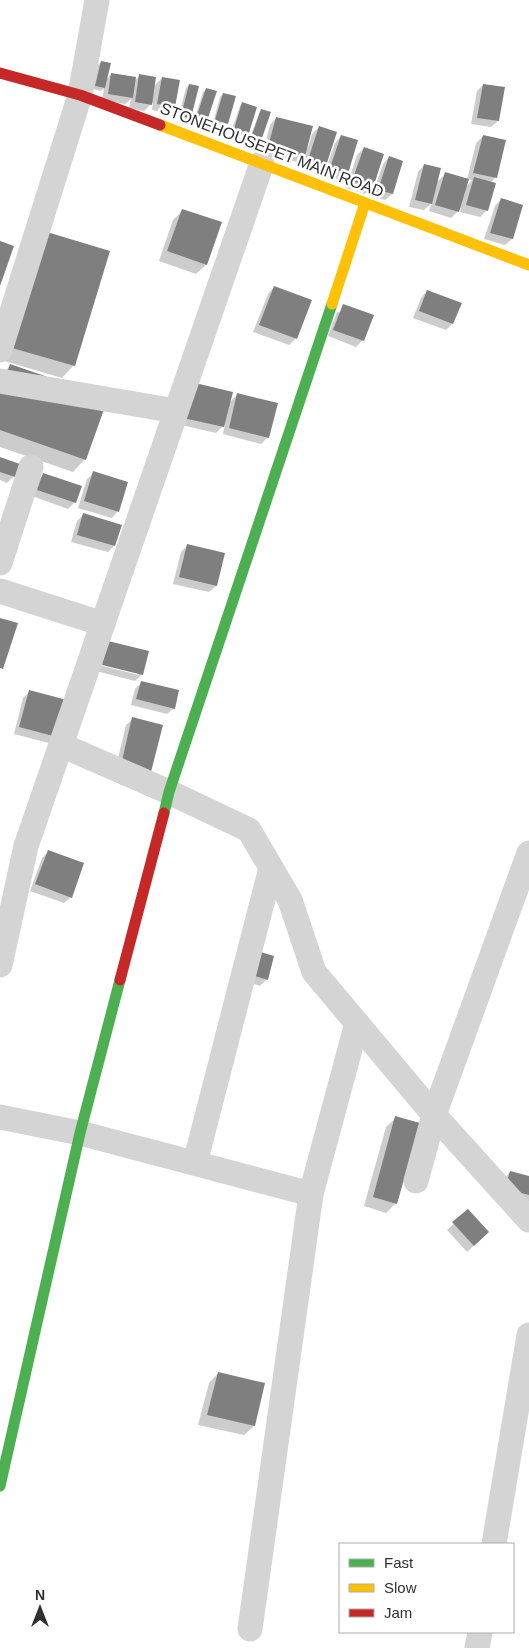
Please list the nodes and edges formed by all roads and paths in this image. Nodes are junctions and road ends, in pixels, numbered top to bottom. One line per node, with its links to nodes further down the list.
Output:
1 (97, 0): 3 (street)
2 (0, 73): 3 (street, STONEHOUSEPET MAIN ROAD)
3 (80, 95): 4 (street, STONEHOUSEPET MAIN ROAD); 7 (street)
4 (262, 163): 5 (street, STONEHOUSEPET MAIN ROAD); 9 (street)
5 (365, 203): 6 (street, STONEHOUSEPET MAIN ROAD); 15 (street)
6 (529, 265)
7 (0, 350)
8 (0, 381): 9 (street)
9 (176, 411): 13 (street)
10 (31, 467): 11 (street)
11 (0, 563)
12 (0, 591): 13 (street)
13 (103, 624): 14 (street)
14 (61, 745): 15 (street); 18 (street)
15 (169, 792): 17 (street); 22 (street)
16 (529, 853): 20 (street)
17 (271, 868): 19 (street); 23 (street)
18 (0, 965)
19 (357, 1023): 20 (street); 25 (street)
20 (434, 1114): 24 (street); 26 (street)
21 (0, 1117): 22 (street)
22 (80, 1133): 23 (street); 28 (street)
23 (195, 1163): 25 (street)
24 (416, 1181)
25 (311, 1194): 30 (street)
26 (529, 1220)
27 (529, 1335): 29 (street)
28 (0, 1486)
29 (494, 1543)
30 (250, 1629)
31 (480, 1633): 32 (street)
32 (477, 1648)

